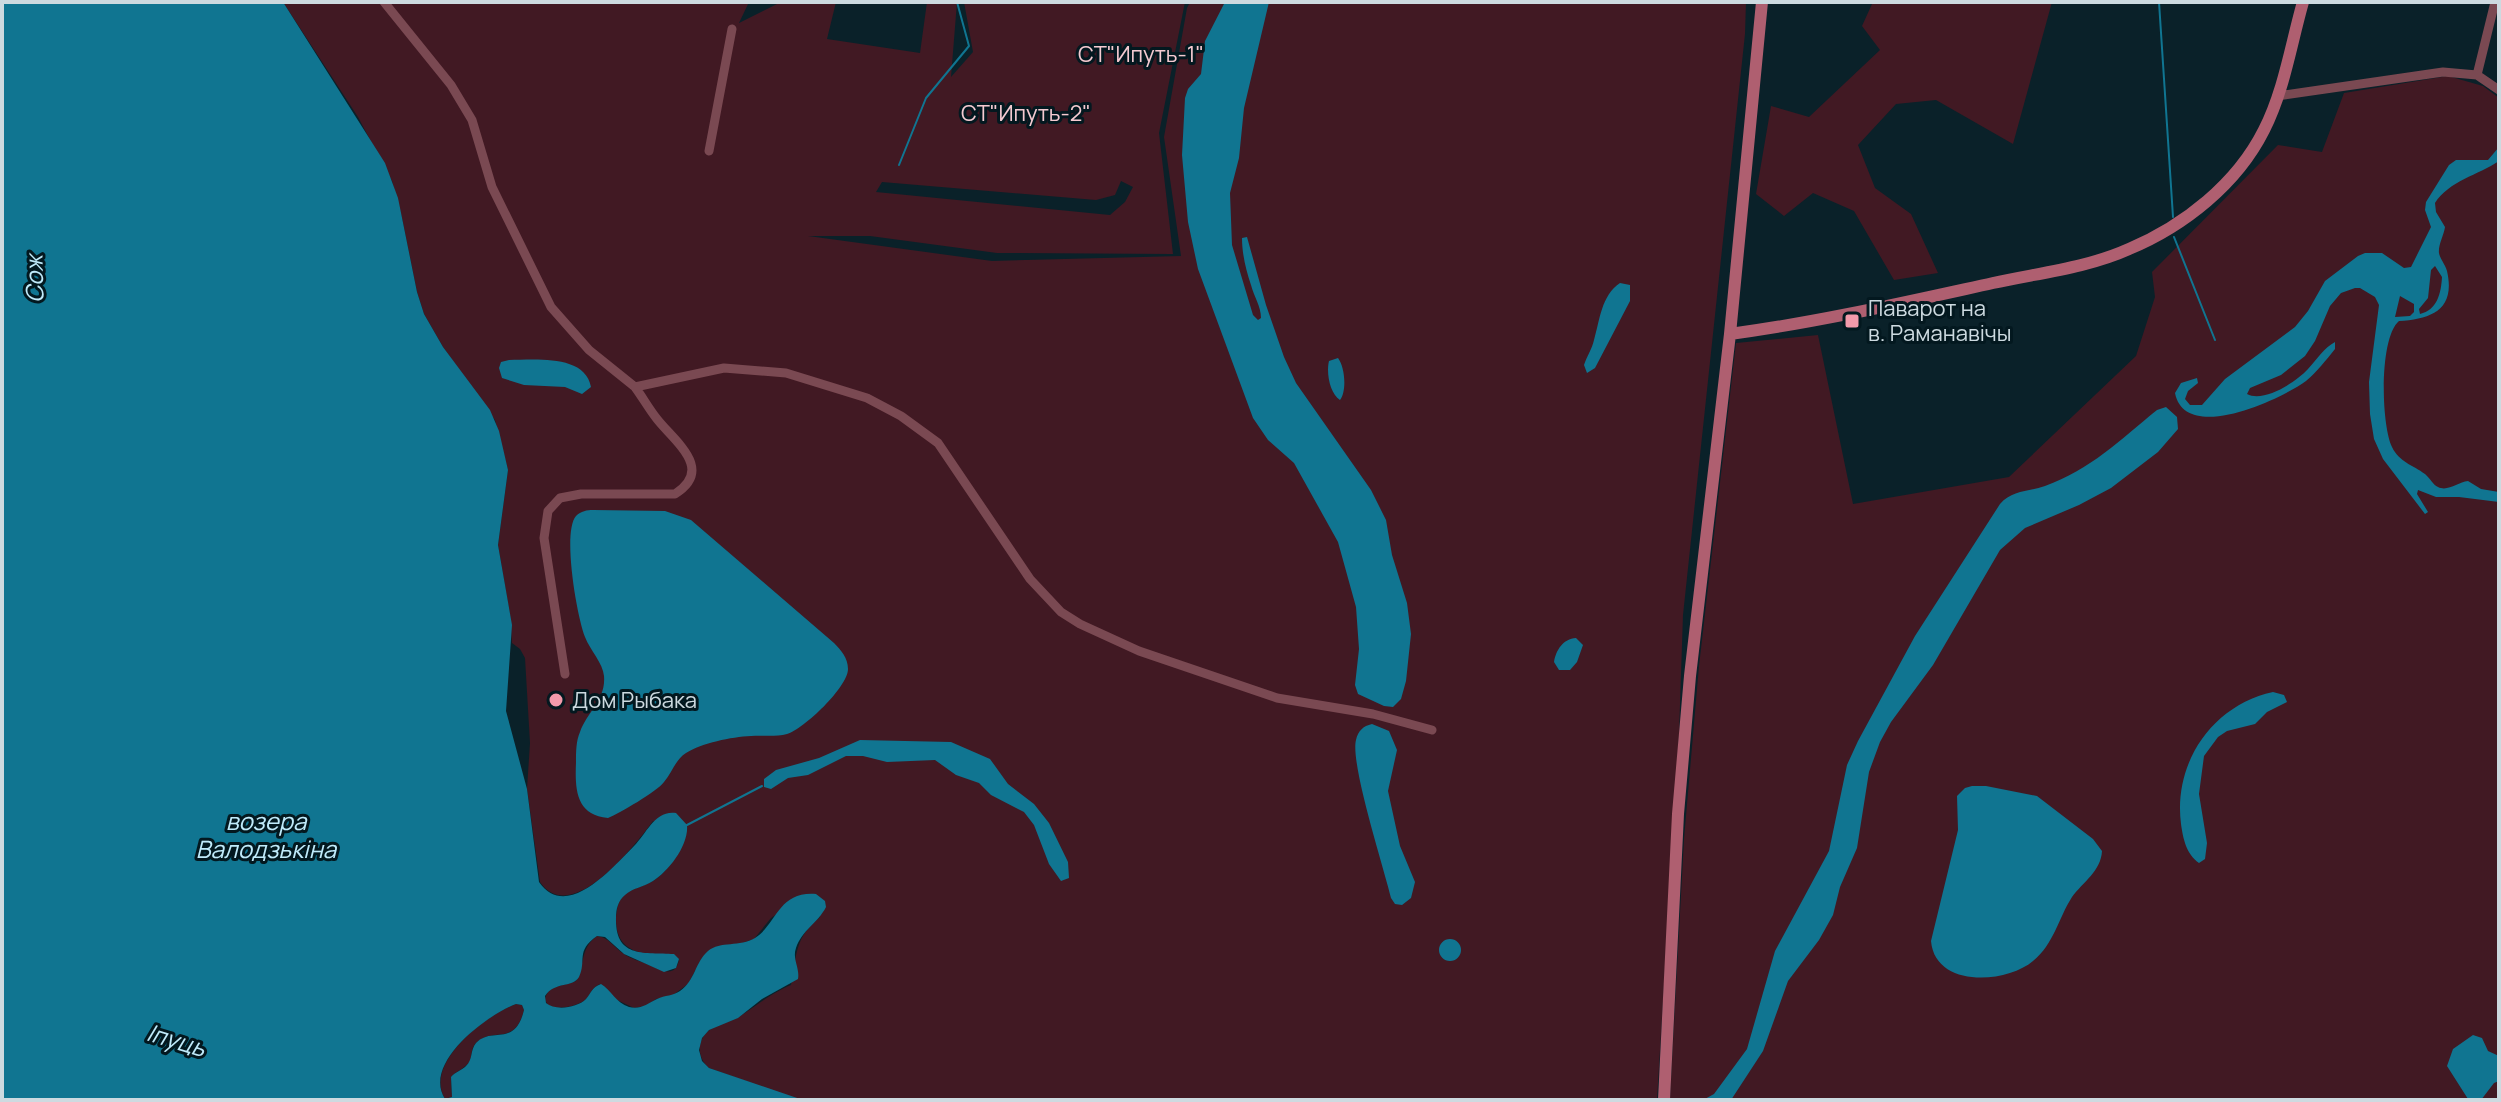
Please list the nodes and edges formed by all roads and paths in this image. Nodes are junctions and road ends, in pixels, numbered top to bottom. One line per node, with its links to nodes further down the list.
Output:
1 (384, 2): 11 (street)
2 (1762, 2): 10 (street)
3 (2303, 2): 8 (street)
4 (2495, 2): 6 (street)
5 (732, 29): 9 (street)
6 (2477, 75): 7 (street); 8 (street)
7 (2499, 90)
8 (2277, 96): 10 (street)
9 (709, 151)
10 (1730, 334): 14 (street)
11 (635, 387): 12 (street); 13 (street)
12 (565, 674)
13 (1432, 730)
14 (1664, 1100)

